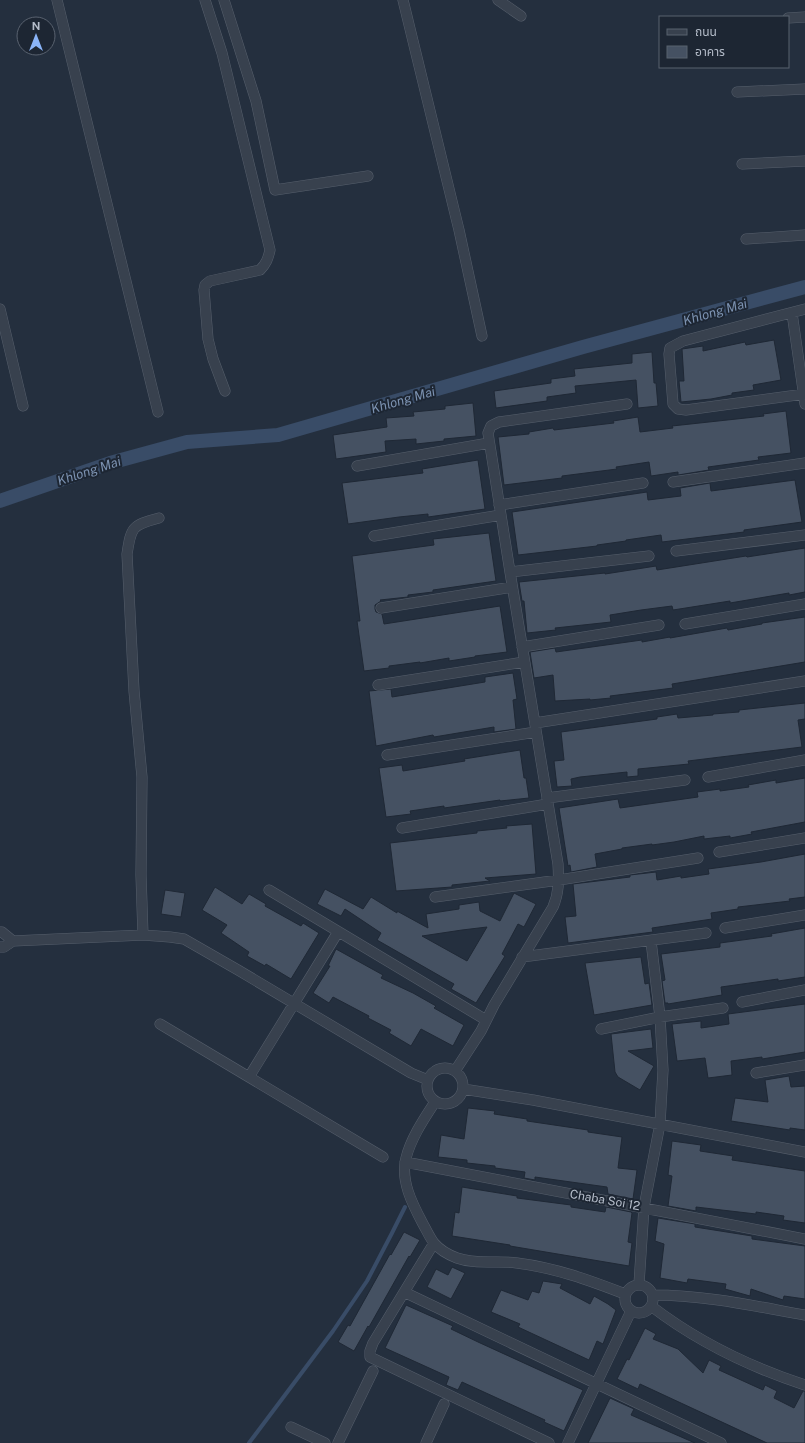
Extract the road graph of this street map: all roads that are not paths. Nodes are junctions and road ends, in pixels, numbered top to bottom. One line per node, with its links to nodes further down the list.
1 (56, 0): 24 (street)
2 (205, 0): 20 (street)
3 (224, 0): 13 (street)
4 (403, 0): 19 (street)
5 (498, 0): 6 (street)
6 (521, 16)
7 (805, 17): 8 (street)
8 (789, 18)
9 (805, 89): 10 (street)
10 (737, 92)
11 (805, 161): 12 (street)
12 (742, 164)
13 (368, 176)
14 (805, 235): 15 (street)
15 (746, 238)
16 (0, 309): 23 (street)
17 (805, 310): 18 (street)
18 (792, 313): 21 (street); 21 (street)
19 (482, 336)
20 (225, 391)
21 (805, 397)
22 (627, 404): 25 (street)
23 (22, 406)
24 (158, 412)
25 (489, 443): 27 (street); 30 (street)
26 (805, 463): 28 (street)
27 (357, 466)
28 (673, 482)
29 (643, 484): 30 (street)
30 (499, 505): 31 (street)
31 (501, 515): 34 (street); 37 (street)
32 (159, 518): 65 (street)
33 (805, 535): 35 (street)
34 (374, 536)
35 (676, 551)
36 (649, 556): 37 (street)
37 (510, 572): 38 (street)
38 (512, 587): 40 (street); 43 (street)
39 (805, 604): 41 (street)
40 (380, 608)
41 (685, 624)
42 (659, 625): 43 (street)
43 (522, 647): 44 (street)
44 (524, 662): 46 (street); 47 (street)
45 (805, 682): 47 (street)
46 (378, 685)
47 (536, 728): 48 (street); 52 (street)
48 (387, 755)
49 (805, 760): 50 (street)
50 (708, 777)
51 (685, 780): 52 (street)
52 (548, 801): 53 (street); 57 (street)
53 (402, 828)
54 (805, 838): 55 (street)
55 (720, 852)
56 (698, 858): 57 (street)
57 (559, 880): 59 (street); 69 (street)
58 (269, 890): 63 (street)
59 (435, 897)
60 (805, 915): 61 (street)
61 (726, 928)
62 (0, 932): 67 (street)
63 (338, 932): 72 (street); 75 (street)
64 (706, 933): 66 (street)
65 (144, 935): 67 (street); 72 (street)
66 (651, 940): 69 (street); 74 (street)
67 (14, 941): 68 (street)
68 (0, 947)
69 (522, 957): 75 (street)
70 (805, 990): 71 (street)
71 (742, 1002)
72 (294, 1004): 81 (street); 82 (street)
73 (723, 1008): 74 (street)
74 (660, 1018): 77 (street); 85 (street)
75 (486, 1020): 79 (street)
76 (160, 1024): 81 (street)
77 (601, 1029)
78 (805, 1065): 80 (street)
79 (455, 1071): 82 (street); 83 (street)
80 (756, 1072)
81 (249, 1077): 87 (street)
82 (428, 1080): 84 (street)
83 (463, 1089): 84 (street); 85 (street)
84 (435, 1102): 88 (street)
85 (660, 1124): 86 (street); 89 (street)
86 (805, 1152)
87 (383, 1157)
88 (405, 1162): 89 (street, Chaba Soi 12); 91 (street)
89 (644, 1207): 90 (street, Chaba Soi 12); 92 (street)
90 (805, 1239)
91 (434, 1243): 93 (street); 94 (street)
92 (639, 1284): 94 (street); 95 (street)
93 (404, 1292): 100 (street); 107 (street)
94 (625, 1294): 97 (street)
95 (653, 1295): 96 (street); 98 (street)
96 (651, 1306): 97 (street); 101 (street)
97 (631, 1311): 100 (street)
98 (805, 1315)
99 (373, 1371): 105 (street)
100 (597, 1384): 108 (street); 109 (street)
101 (805, 1385)
102 (444, 1404): 106 (street)
103 (291, 1427): 104 (street)
104 (325, 1443)
105 (338, 1443)
106 (426, 1443)
107 (549, 1443)
108 (568, 1443)
109 (722, 1443)

